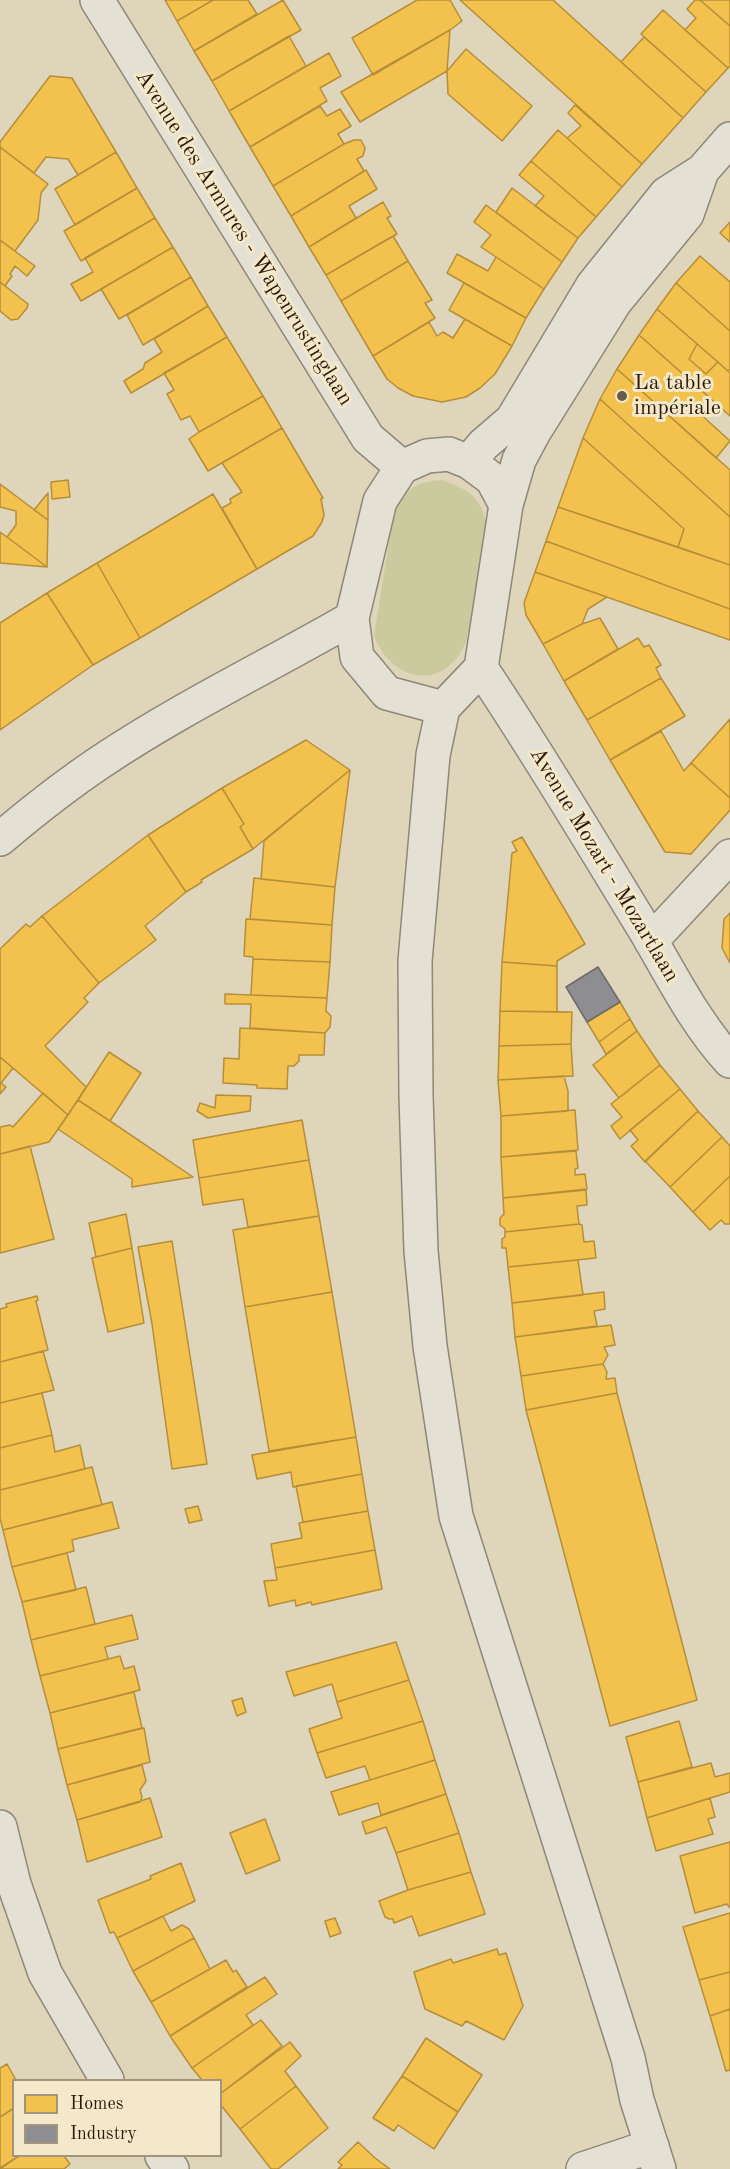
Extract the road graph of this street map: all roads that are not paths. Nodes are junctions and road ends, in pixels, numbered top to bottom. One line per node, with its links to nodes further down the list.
1 (97, 0): 5 (street, Avenue des Armures - Wapenrustinglaan)
2 (730, 139): 3 (street)
3 (702, 171): 4 (street); 6 (street)
4 (469, 462): 5 (street); 6 (street)
5 (402, 467): 7 (street)
6 (506, 505): 8 (street)
7 (352, 618): 9 (street); 10 (street)
8 (481, 668): 9 (street); 12 (street, Avenue Mozart - Mozartlaan)
9 (443, 708): 17 (street)
10 (0, 839)
11 (730, 856): 12 (street)
12 (651, 941): 13 (street, Avenue Mozart - Mozartlaan)
13 (730, 1061)
14 (0, 1827): 15 (street)
15 (105, 2079)
16 (163, 2157): 18 (street)
17 (656, 2157): 19 (street)
18 (172, 2169)
19 (583, 2169)

